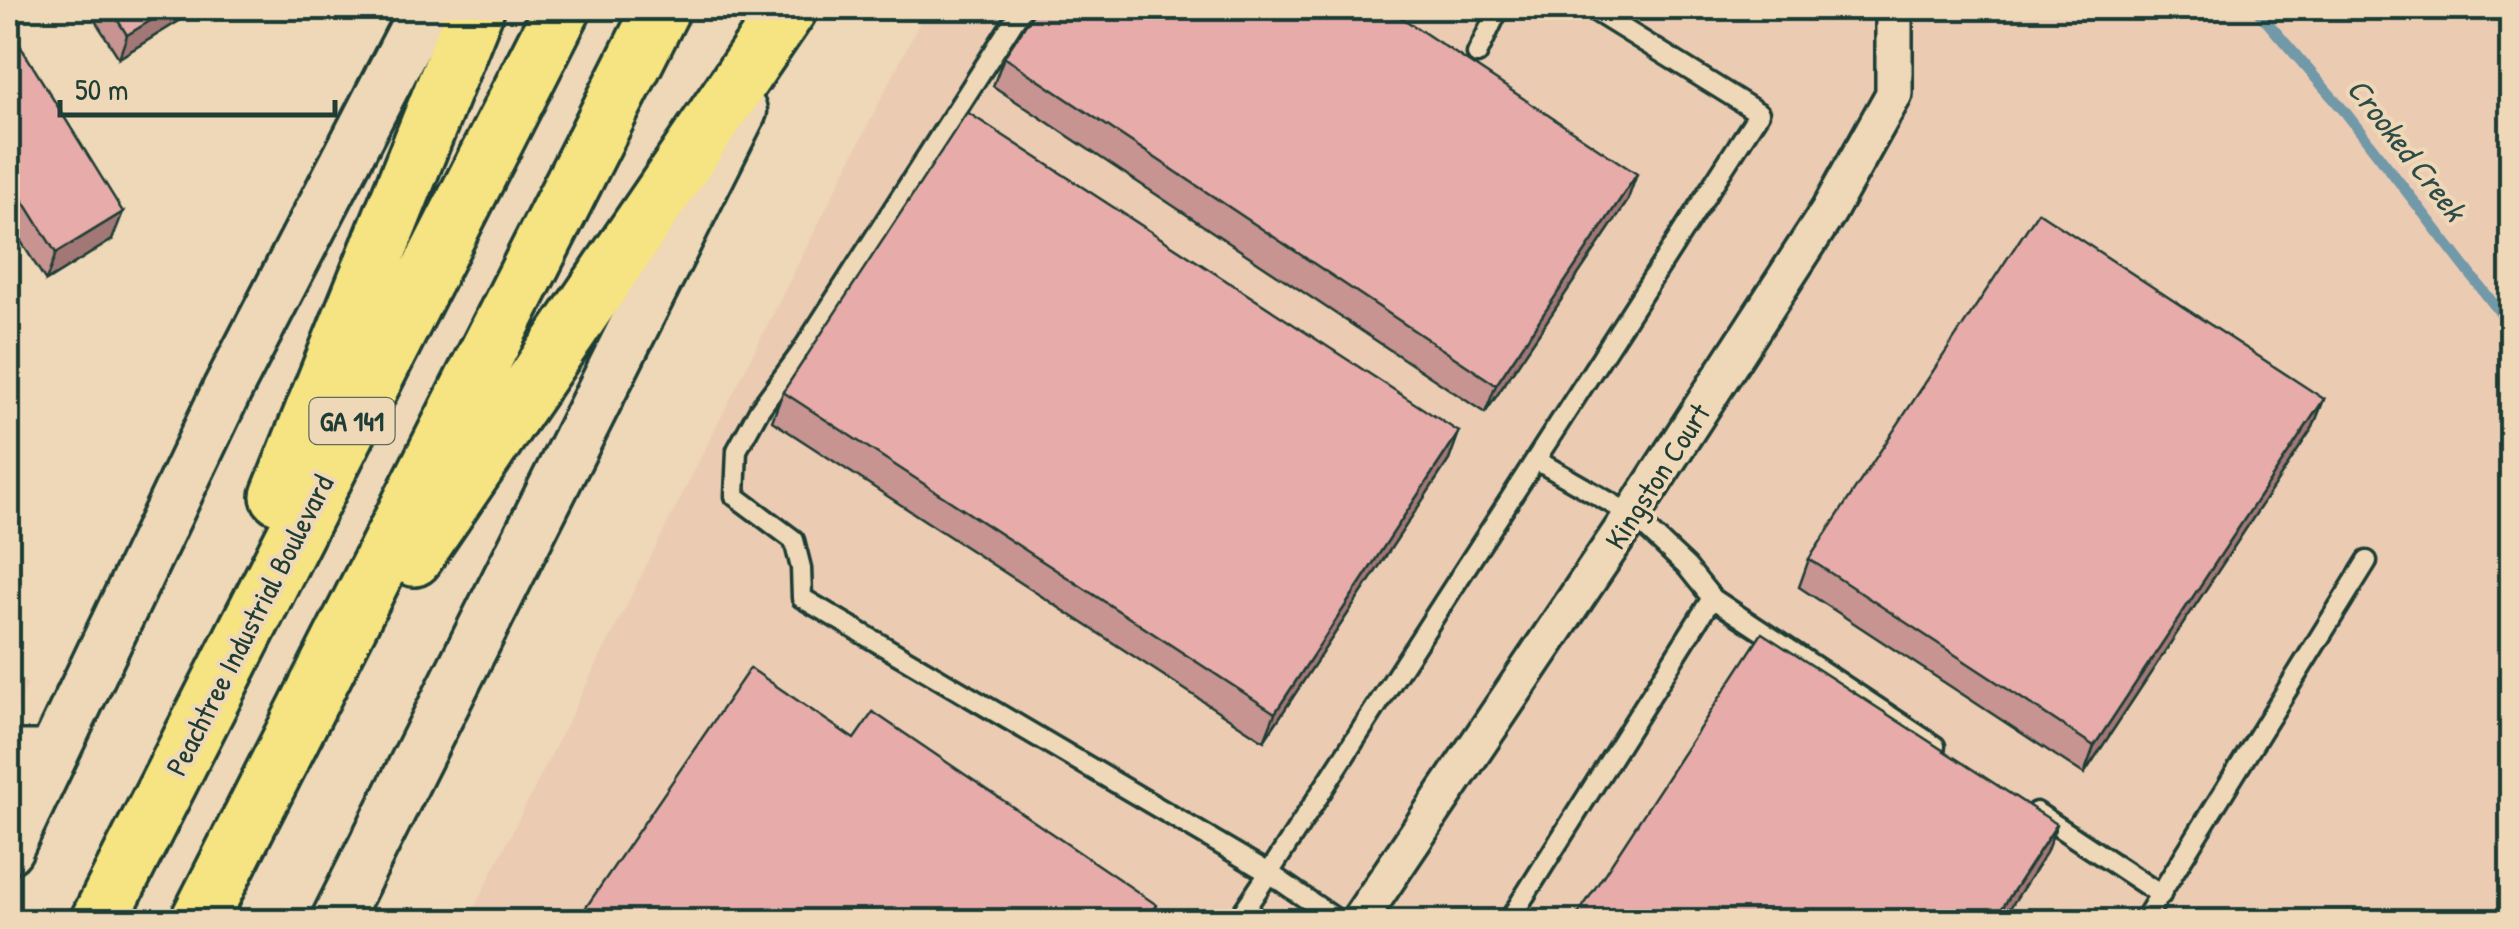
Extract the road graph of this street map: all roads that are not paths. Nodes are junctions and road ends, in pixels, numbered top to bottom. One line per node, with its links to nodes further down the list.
1 (425, 8): 17 (main road)
2 (476, 8): 20 (highway)
3 (564, 8): 20 (highway, Peachtree Industrial Boulevard / GA 141)
4 (662, 8): 15 (highway, GA 141)
5 (791, 8): 15 (highway); 26 (main road)
6 (1022, 8): 22 (lane)
7 (1499, 8): 10 (lane)
8 (1590, 8): 11 (lane)
9 (1894, 8): 12 (street, Kingston Court)
10 (1477, 54)
11 (1536, 460): 12 (lane); 22 (lane)
12 (1632, 515): 14 (lane); 29 (street, Kingston Court)
13 (2367, 561): 23 (lane)
14 (1712, 598): 18 (lane); 30 (lane)
15 (294, 734): 25 (highway, GA 141)
16 (8, 749): 17 (street)
17 (56, 749): 21 (main road)
18 (1944, 752)
19 (2028, 807): 23 (lane)
20 (141, 835): 24 (highway, Peachtree Industrial Boulevard / GA 141)
21 (8, 849)
22 (1269, 873): 27 (lane); 28 (lane)
23 (2161, 894): 31 (lane)
24 (98, 922)
25 (198, 922)
26 (335, 922)
27 (1236, 922)
28 (1340, 922)
29 (1358, 922)
30 (1508, 922)
31 (2143, 922)

